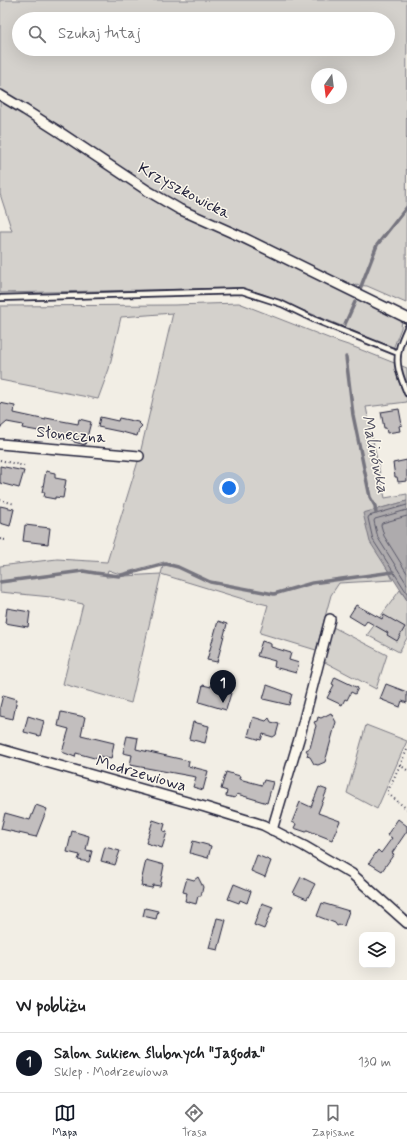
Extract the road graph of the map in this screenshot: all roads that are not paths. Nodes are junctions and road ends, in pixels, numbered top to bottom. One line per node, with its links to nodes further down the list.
1 (0, 95): 3 (street, Krzyszkowicka)
2 (0, 298): 5 (lane)
3 (407, 318)
4 (407, 328): 5 (lane)
5 (398, 356): 6 (lane)
6 (407, 393)
7 (0, 444): 8 (street, Słoneczna)
8 (139, 456)
9 (330, 619): 11 (street)
10 (0, 749): 11 (street, Modrzewiowa)
11 (272, 830): 12 (street, Modrzewiowa)
12 (407, 924)

